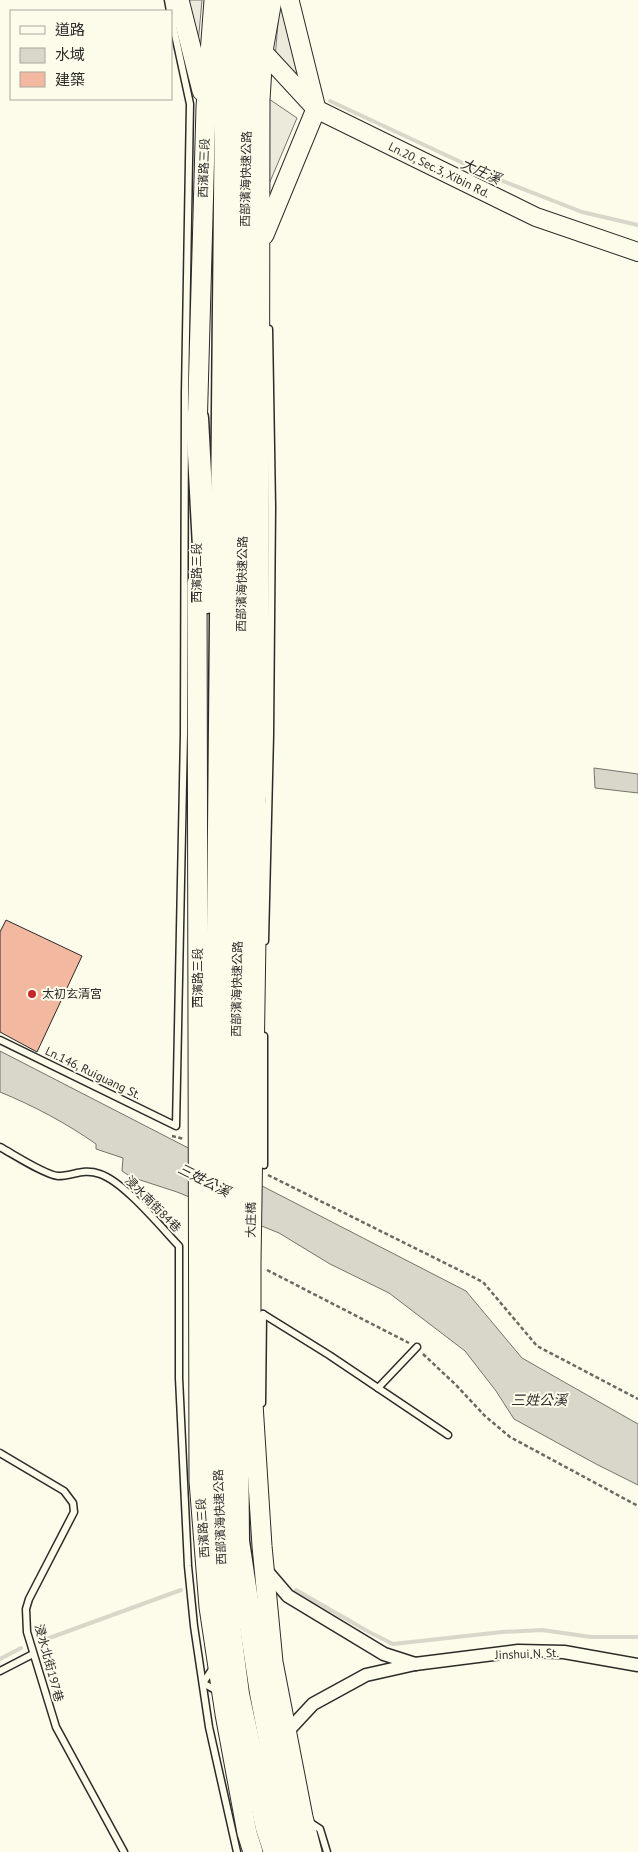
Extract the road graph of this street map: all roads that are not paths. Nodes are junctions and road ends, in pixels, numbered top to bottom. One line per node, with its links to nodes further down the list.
1 (179, 0): 12 (main road)
2 (255, 0): 8 (highway, 西部濱海快速公路)
3 (272, 0): 9 (main road)
4 (289, 0): 11 (main road)
5 (296, 0): 10 (lane)
6 (224, 4): 8 (street, Ln.20, Sec.3, Xibin Rd.); 12 (main road, 西濱路三段); 18 (highway, 西部濱海快速公路)
7 (172, 19): 12 (lane)
8 (247, 34): 9 (street, Ln.20, Sec.3, Xibin Rd.); 21 (highway, 西部濱海快速公路)
9 (263, 51): 11 (street, Ln.20, Sec.3, Xibin Rd.); 13 (main road)
10 (311, 56)
11 (318, 101): 13 (main road); 14 (street, Ln.20, Sec.3, Xibin Rd.)
12 (198, 105): 16 (main road, 西濱路三段); 23 (lane, 西濱路三段)
13 (264, 241): 17 (main road)
14 (638, 252)
15 (269, 319): 19 (lane)
16 (197, 418): 18 (highway); 26 (main road, 西濱路三段)
17 (259, 738): 21 (highway); 25 (main road)
18 (219, 813): 25 (highway, 西部濱海快速公路)
19 (265, 951)
20 (264, 1028): 25 (lane)
21 (237, 1036): 25 (highway, 西部濱海快速公路)
22 (0, 1040): 23 (lane, Ln.146, Ruiguang St.)
23 (176, 1126)
24 (0, 1147): 27 (lane, 浸水南街84巷)
25 (242, 1168): 26 (highway, 大庄橋); 34 (main road, 大庄橋)
26 (216, 1231): 37 (main road, 西濱路三段); 44 (highway, 西部濱海快速公路)
27 (179, 1246): 41 (lane, 西濱路三段)
28 (417, 1347): 29 (lane)
29 (378, 1388): 30 (lane); 32 (lane)
30 (262, 1413)
31 (262, 1433): 34 (lane)
32 (448, 1435)
33 (0, 1454): 36 (lane, 浸水北街197巷)
34 (262, 1546): 35 (main road)
35 (264, 1568): 38 (street, Jinshui N. St.); 43 (main road)
36 (33, 1654): 40 (lane); 45 (lane, 浸水北街197巷)
37 (217, 1662): 41 (lane); 42 (main road, 西濱路三段)
38 (415, 1664): 39 (street, Jinshui N. St.); 43 (street, Jinshui N. St.)
39 (638, 1665)
40 (0, 1671)
41 (203, 1683): 42 (lane); 46 (lane, 西濱路三段)
42 (222, 1693): 44 (main road, 西濱路三段)
43 (286, 1733): 44 (main road)
44 (275, 1825): 47 (main road); 48 (highway); 49 (highway); 50 (main road); 51 (lane)
45 (124, 1852)
46 (237, 1852)
47 (253, 1852)
48 (275, 1852)
49 (295, 1852)
50 (312, 1852)
51 (328, 1852)

